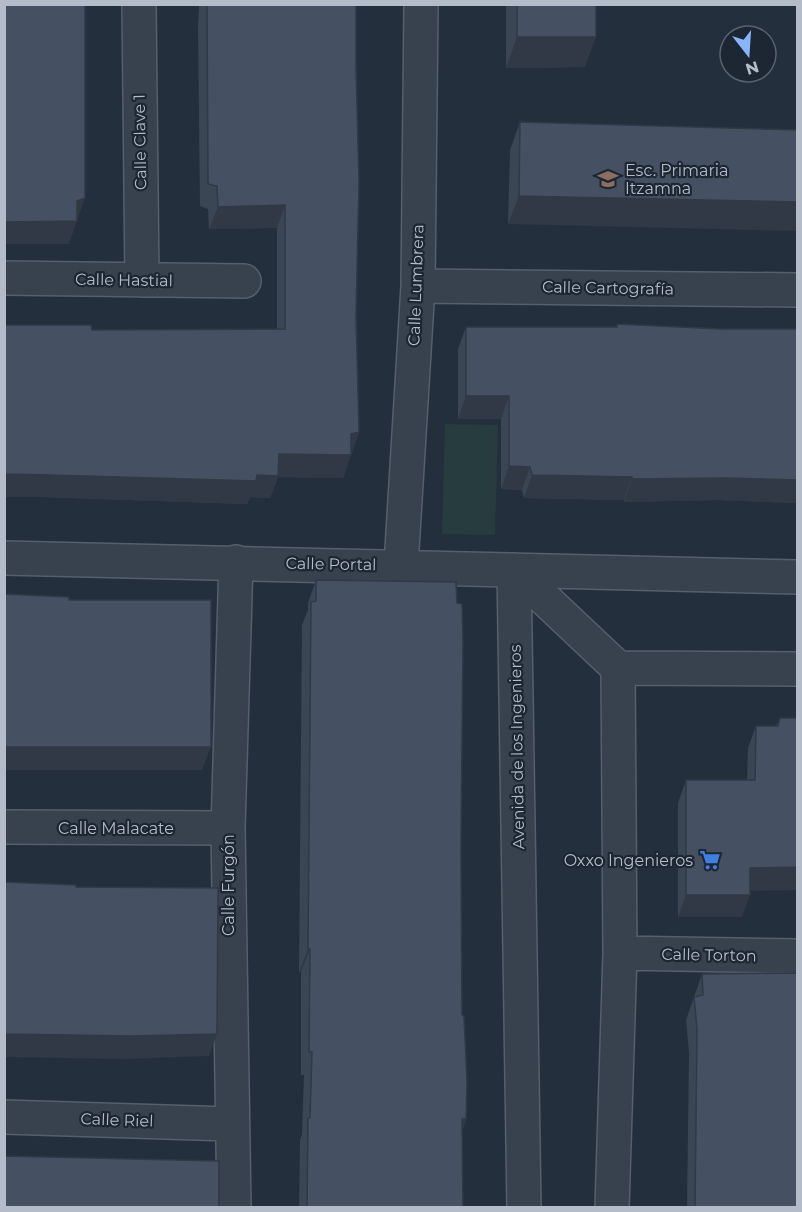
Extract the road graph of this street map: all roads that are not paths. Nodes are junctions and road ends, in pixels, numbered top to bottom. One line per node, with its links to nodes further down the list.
1 (139, 4): 4 (street, Calle Clave 1)
2 (421, 4): 6 (street, Calle Lumbrera)
3 (4, 279): 4 (street, Calle Hastial)
4 (142, 280): 5 (street, Calle Hastial)
5 (244, 281)
6 (418, 286): 7 (street, Calle Cartografía); 10 (street, Calle Lumbrera)
7 (798, 290)
8 (4, 558): 9 (street, Calle Portal)
9 (236, 562): 10 (street, Calle Portal); 16 (street, Calle Furgón)
10 (401, 566): 11 (street, Calle Portal)
11 (514, 570): 12 (street); 13 (street); 22 (street, Avenida de los Ingenieros)
12 (798, 576)
13 (618, 668): 14 (street); 17 (street)
14 (798, 669)
15 (4, 827): 16 (street, Calle Malacate)
16 (228, 828): 20 (street, Calle Furgón)
17 (620, 953): 18 (street, Calle Torton); 23 (street)
18 (798, 956)
19 (4, 1117): 20 (street, Calle Riel)
20 (230, 1124): 21 (street, Calle Furgón)
21 (234, 1208)
22 (524, 1208)
23 (612, 1208)

